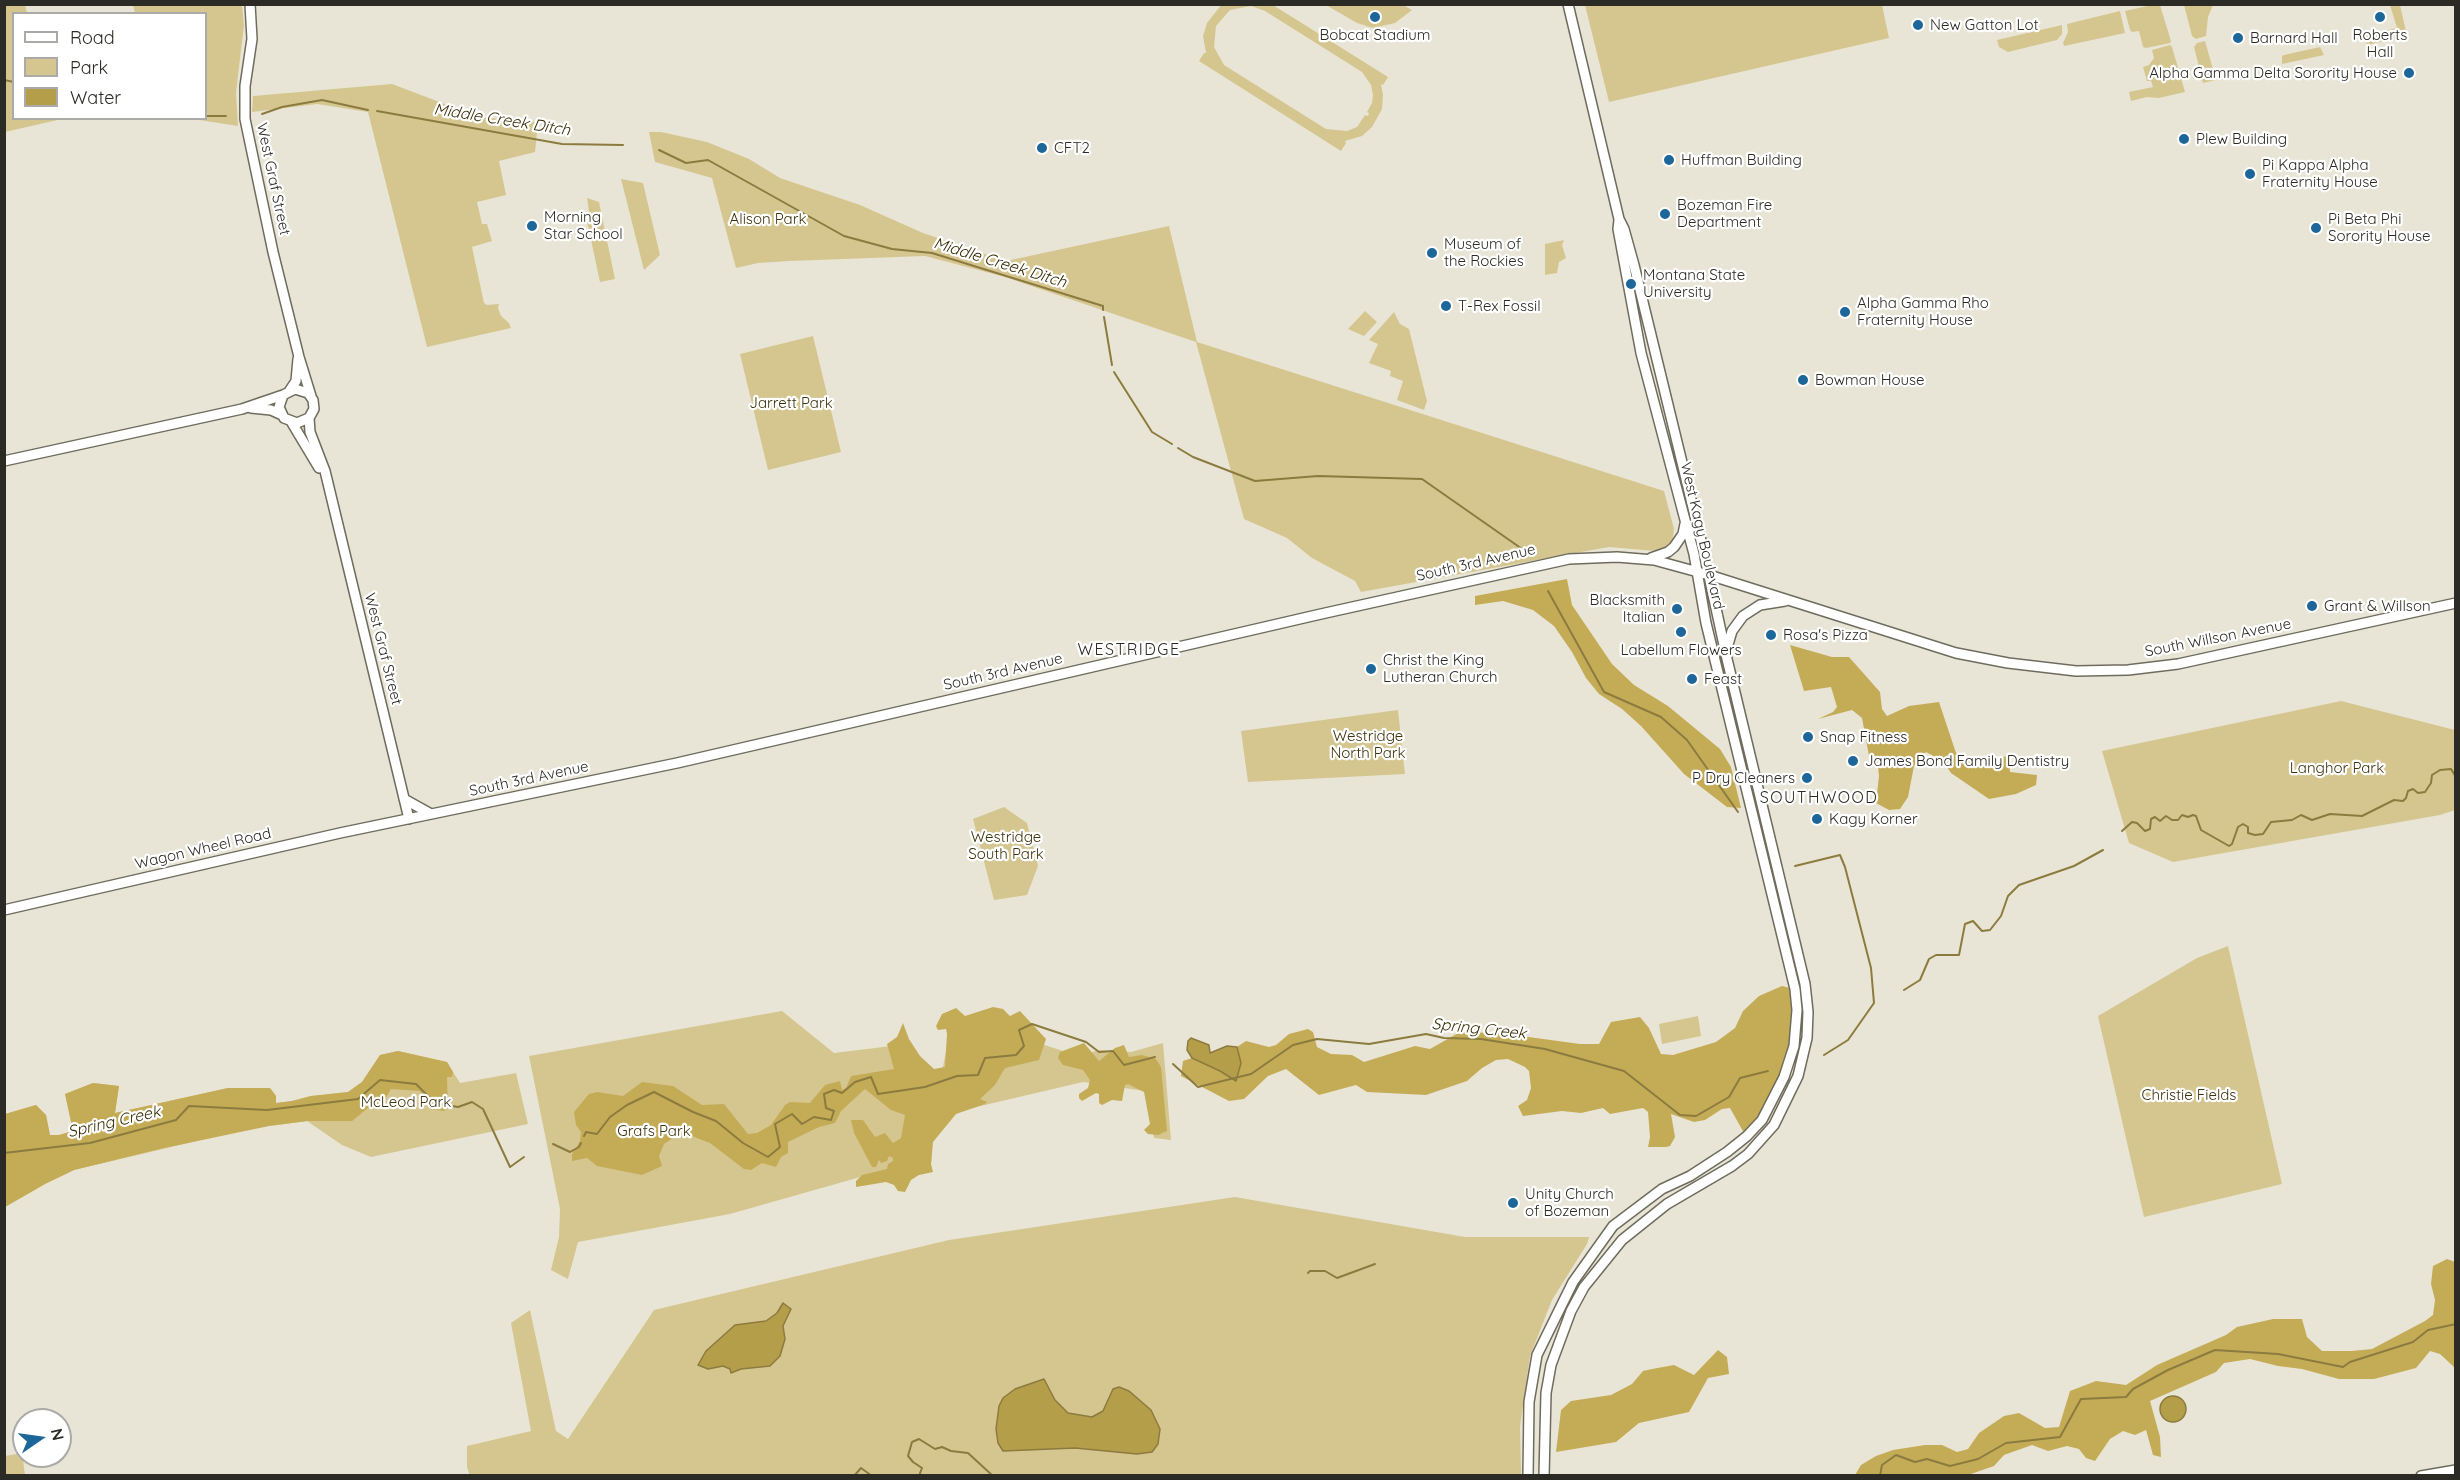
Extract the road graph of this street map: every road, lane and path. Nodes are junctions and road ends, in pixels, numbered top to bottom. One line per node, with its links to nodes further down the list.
1 (250, 4): 4 (main road, West Graf Street)
2 (1568, 4): 3 (main road, West Kagy Boulevard)
3 (1619, 219): 13 (main road, West Kagy Boulevard); 16 (main road, West Kagy Boulevard)
4 (298, 357): 5 (main road, West Graf Street); 6 (main road, West Graf Street)
5 (287, 392): 6 (main road); 7 (main road); 8 (main road)
6 (311, 396): 9 (main road)
7 (242, 409): 8 (main road); 11 (main road)
8 (282, 415): 10 (main road)
9 (309, 418): 10 (main road); 12 (main road, West Graf Street)
10 (292, 423): 12 (main road, West Graf Street)
11 (4, 461)
12 (328, 486): 20 (main road, West Graf Street)
13 (1686, 522): 14 (main road); 15 (main road, West Kagy Boulevard)
14 (1648, 559): 15 (main road, South 3rd Avenue); 21 (main road, South 3rd Avenue)
15 (1696, 571): 16 (main road, South 3rd Avenue); 25 (main road, West Kagy Boulevard)
16 (1709, 575): 17 (main road, South Willson Avenue); 19 (main road, West Kagy Boulevard)
17 (1790, 601): 18 (main road, South Willson Avenue); 19 (main road)
18 (2456, 603)
19 (1725, 653): 26 (main road, West Kagy Boulevard)
20 (404, 799): 21 (main road); 22 (main road, West Graf Street)
21 (431, 814): 22 (main road, South 3rd Avenue)
22 (409, 819): 23 (main road, Wagon Wheel Road)
23 (4, 910)
24 (2456, 1470): 27 (main road)
25 (1528, 1476)
26 (1544, 1476)
27 (2421, 1476)

